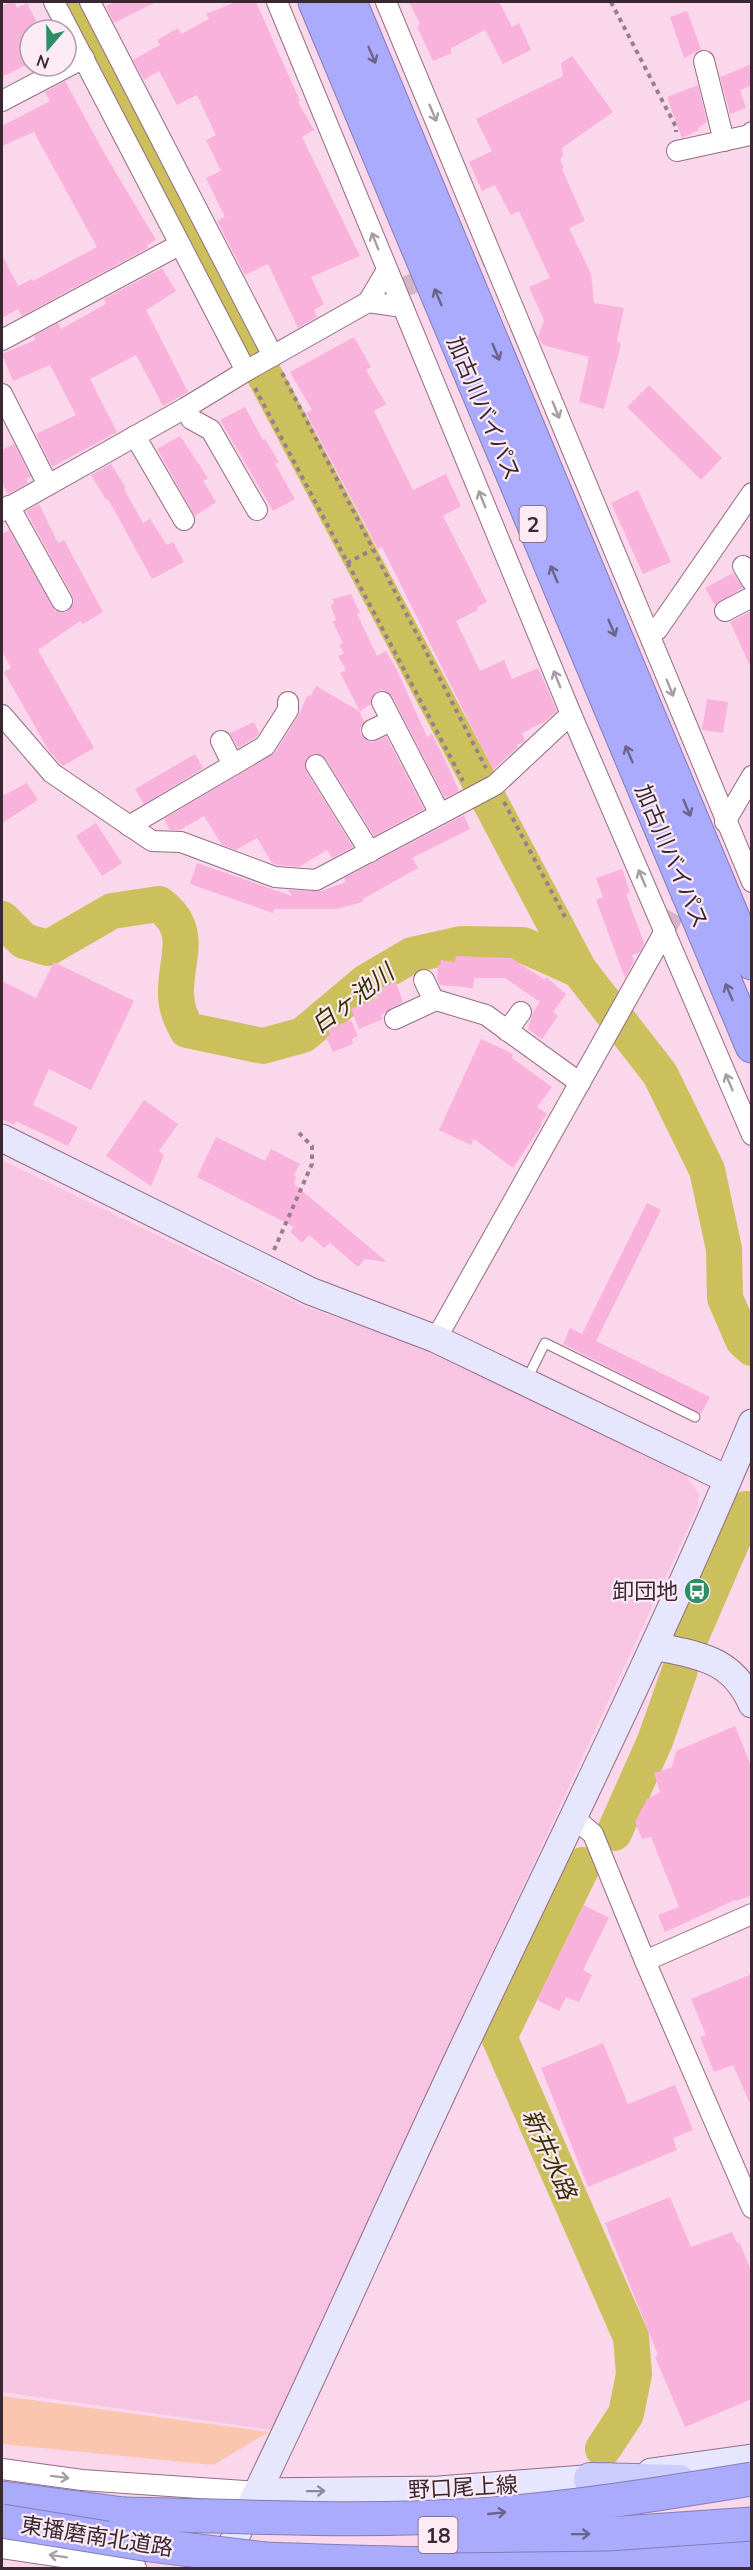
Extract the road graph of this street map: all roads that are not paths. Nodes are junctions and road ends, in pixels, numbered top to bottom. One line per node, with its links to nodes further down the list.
1 (54, 2): 7 (street)
2 (90, 2): 9 (street)
3 (277, 2): 16 (street, one-way to 3)
4 (315, 2): 57 (highway, 加古川バイパス / 2, one-way to 4)
5 (350, 2): 51 (highway, 加古川バイパス / 2, one-way to 51)
6 (386, 2): 45 (street, one-way to 45)
7 (84, 58): 10 (street); 11 (street)
8 (704, 61): 13 (street)
9 (137, 93): 11 (street); 20 (street)
10 (2, 101)
11 (109, 108): 15 (street)
12 (751, 134): 13 (street)
13 (724, 141): 14 (street)
14 (677, 151)
15 (179, 245): 19 (street); 21 (street)
16 (387, 270): 17 (street); 18 (street)
17 (368, 302): 18 (street); 20 (street)
18 (403, 307): 36 (street, one-way to 18)
19 (2, 340)
20 (273, 356): 21 (street)
21 (246, 371): 23 (street)
22 (2, 394): 25 (street)
23 (188, 407): 24 (street); 28 (street)
24 (135, 436): 25 (street); 29 (street)
25 (48, 484): 27 (street)
26 (752, 493): 33 (street)
27 (5, 508): 31 (street)
28 (257, 510)
29 (184, 520)
30 (752, 597): 32 (street)
31 (62, 601)
32 (725, 611)
33 (657, 630)
34 (288, 702): 41 (street)
35 (382, 702): 38 (street)
36 (571, 714): 44 (street); 50 (street, one-way to 36)
37 (2, 715): 46 (street)
38 (391, 721): 39 (street); 44 (street)
39 (372, 730)
40 (221, 741): 41 (street)
41 (233, 765): 46 (street)
42 (316, 765): 48 (street)
43 (752, 776): 45 (street)
44 (440, 814): 48 (street)
45 (725, 822): 47 (street)
46 (129, 826): 48 (street)
47 (744, 844): 49 (street)
48 (370, 852)
49 (752, 882)
50 (665, 931): 58 (street); 59 (street, one-way to 50)
51 (752, 963)
52 (424, 980): 53 (street)
53 (434, 1001): 55 (street); 56 (street)
54 (521, 1012): 56 (street)
55 (395, 1020)
56 (507, 1031): 58 (street)
57 (752, 1046)
58 (580, 1083): 61 (street)
59 (752, 1136)
60 (2, 1138): 61 (street)
61 (436, 1339): 62 (street)
62 (526, 1382): 63 (lane); 65 (street)
63 (695, 1417)
64 (752, 1422): 65 (street)
65 (727, 1479): 66 (street)
66 (655, 1646): 67 (street); 68 (street)
67 (752, 1704)
68 (574, 1818): 70 (street); 76 (street)
69 (752, 1914): 70 (street)
70 (645, 1961): 71 (street)
71 (752, 2208)
72 (752, 2458): 74 (street, 野口尾上線)
73 (2, 2469): 76 (street, one-way to 76)
74 (590, 2479): 75 (main road); 76 (street, 野口尾上線, one-way to 74)
75 (752, 2481): 78 (highway, one-way to 75, bridge)
76 (258, 2492): 85 (street)
77 (2, 2498): 78 (highway, 東播磨南北道路 / 18)
78 (124, 2514): 80 (highway, 18, one-way to 80, bridge)
79 (2, 2521): 83 (highway, 東播磨南北道路 / 18, bridge)
80 (752, 2524)
81 (2, 2548): 84 (street, one-way to 81)
82 (752, 2553): 83 (highway, 18)
83 (265, 2559): 86 (highway, 18)
84 (136, 2568)
85 (220, 2568)
86 (352, 2568)

